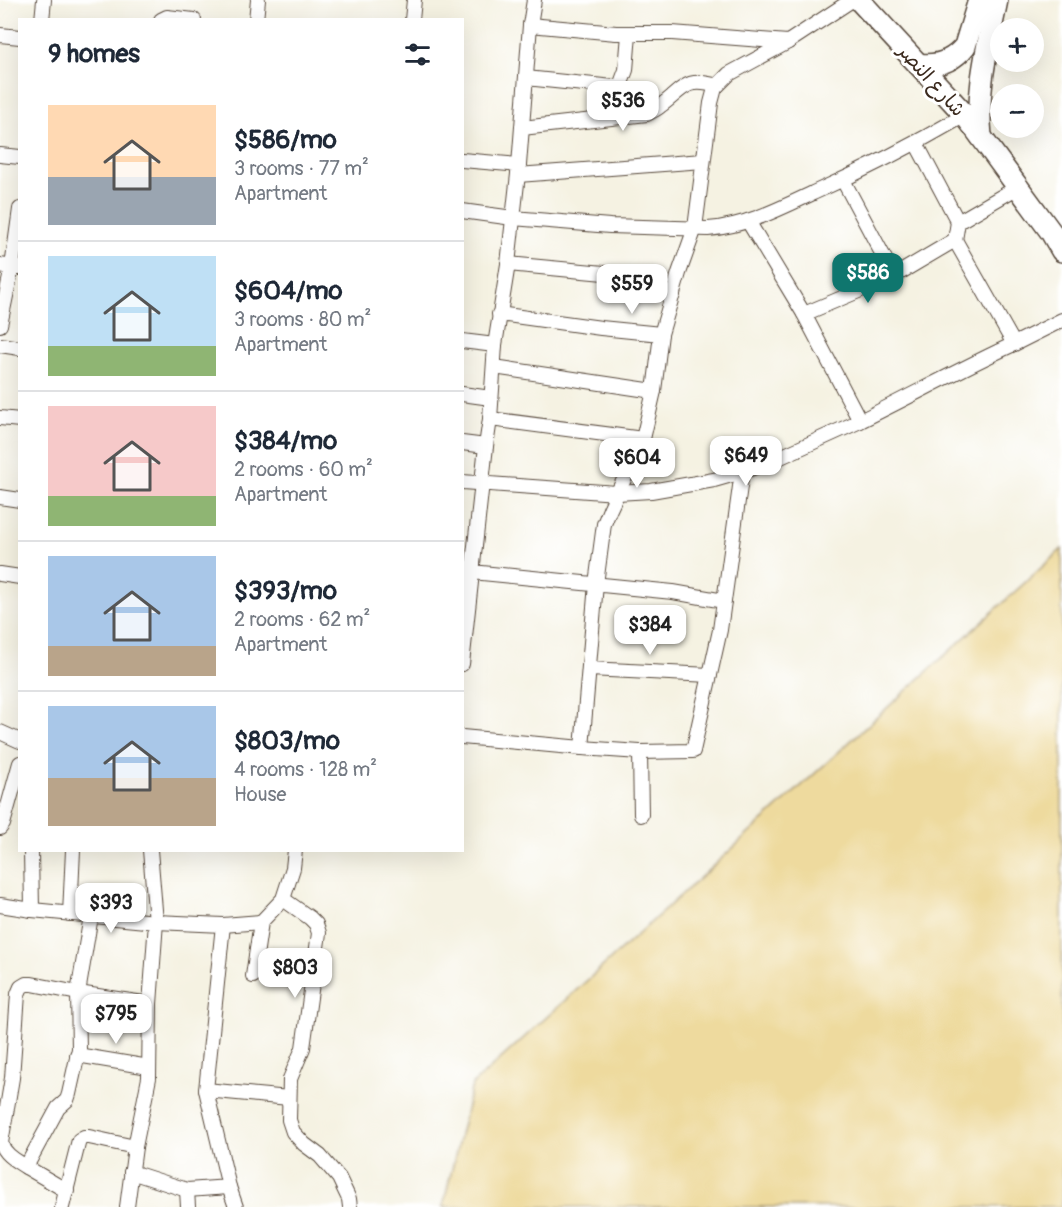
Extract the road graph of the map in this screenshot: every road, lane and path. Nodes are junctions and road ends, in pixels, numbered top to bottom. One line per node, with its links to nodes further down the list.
1 (44, 0): 9 (street)
2 (258, 0): 12 (street)
3 (414, 0): 13 (street)
4 (534, 0): 14 (street)
5 (852, 0): 18 (street)
6 (859, 0): 19 (main road, شارع النصر)
7 (979, 0): 19 (main road)
8 (997, 0): 24 (main road)
9 (45, 18)
10 (164, 18): 11 (street)
11 (180, 18)
12 (256, 18)
13 (412, 18)
14 (530, 25): 15 (street); 20 (street)
15 (629, 34): 18 (street); 20 (street)
16 (0, 35): 17 (street)
17 (18, 37)
18 (789, 42): 21 (street)
19 (918, 64): 22 (main road, شارع النصر)
20 (526, 78): 23 (street)
21 (717, 86): 23 (street); 29 (street)
22 (965, 115): 24 (main road, شارع النصر); 25 (street)
23 (522, 128): 30 (street)
24 (981, 136): 32 (main road, شارع النصر)
25 (916, 143): 31 (street); 37 (street)
26 (0, 155): 27 (street)
27 (18, 158)
28 (464, 160): 30 (street)
29 (703, 161): 30 (street); 38 (street)
30 (518, 170): 35 (street)
31 (843, 180): 36 (street); 43 (street)
32 (1018, 187): 37 (street); 40 (main road, شارع النصر)
33 (464, 211): 35 (street)
34 (18, 217): 42 (street)
35 (513, 218): 38 (street); 41 (street)
36 (748, 221): 38 (street); 46 (street)
37 (958, 222): 39 (street)
38 (694, 228): 44 (street)
39 (955, 240): 43 (street); 51 (street)
40 (1062, 251)
41 (508, 264): 44 (street); 45 (street)
42 (10, 267): 48 (street)
43 (894, 276): 46 (street)
44 (673, 295): 49 (street)
45 (499, 314): 49 (street); 53 (street)
46 (804, 314): 62 (street)
47 (1062, 320): 51 (street)
48 (0, 325)
49 (661, 334): 56 (street)
50 (464, 341): 53 (street)
51 (1014, 344): 62 (street)
52 (0, 345): 54 (street)
53 (495, 345): 55 (street)
54 (18, 348)
55 (494, 367): 56 (street); 58 (street)
56 (654, 391): 63 (street)
57 (464, 394): 58 (street)
58 (491, 398): 60 (street)
59 (0, 418): 61 (street)
60 (490, 419): 63 (street); 65 (street)
61 (18, 420)
62 (860, 421): 66 (street)
63 (643, 439): 69 (street)
64 (464, 443): 65 (street)
65 (486, 446): 68 (street)
66 (742, 472): 69 (street); 76 (street)
67 (464, 482): 68 (street)
68 (482, 485): 69 (street); 72 (street)
69 (617, 493): 75 (street)
70 (0, 497): 71 (street)
71 (18, 501)
72 (467, 572): 75 (street); 77 (street)
73 (0, 574): 74 (street)
74 (18, 577)
75 (596, 584): 76 (street); 78 (street)
76 (724, 601): 79 (street)
77 (464, 625)
78 (589, 669): 79 (street); 83 (street)
79 (710, 675): 84 (street)
80 (0, 732): 82 (street)
81 (464, 737): 83 (street)
82 (18, 740)
83 (582, 748): 84 (street)
84 (640, 752): 86 (street)
85 (18, 770): 87 (street)
86 (640, 815)
87 (0, 828)
88 (31, 852): 94 (street)
89 (73, 852): 95 (street)
90 (150, 852): 97 (street)
91 (295, 852): 92 (street)
92 (283, 899): 98 (street); 106 (street)
93 (0, 905): 94 (street)
94 (32, 910): 95 (street)
95 (70, 914): 96 (street)
96 (91, 916): 97 (street); 101 (street)
97 (156, 922): 99 (street); 102 (street)
98 (261, 922): 99 (street); 100 (street)
99 (223, 925): 105 (street)
100 (253, 976)
101 (78, 993): 102 (street); 103 (street); 108 (street)
102 (150, 1004): 104 (street)
103 (77, 1055): 104 (street); 108 (street)
104 (149, 1066): 107 (street)
105 (206, 1090): 106 (street); 110 (street)
106 (289, 1098): 117 (street)
107 (135, 1148): 109 (street); 112 (street)
108 (26, 1167): 112 (street)
109 (132, 1172): 111 (street); 114 (street)
110 (230, 1187): 111 (street); 116 (street)
111 (188, 1190): 115 (street)
112 (67, 1191): 113 (street)
113 (62, 1207)
114 (127, 1207)
115 (188, 1207)
116 (237, 1207)
117 (350, 1207)

